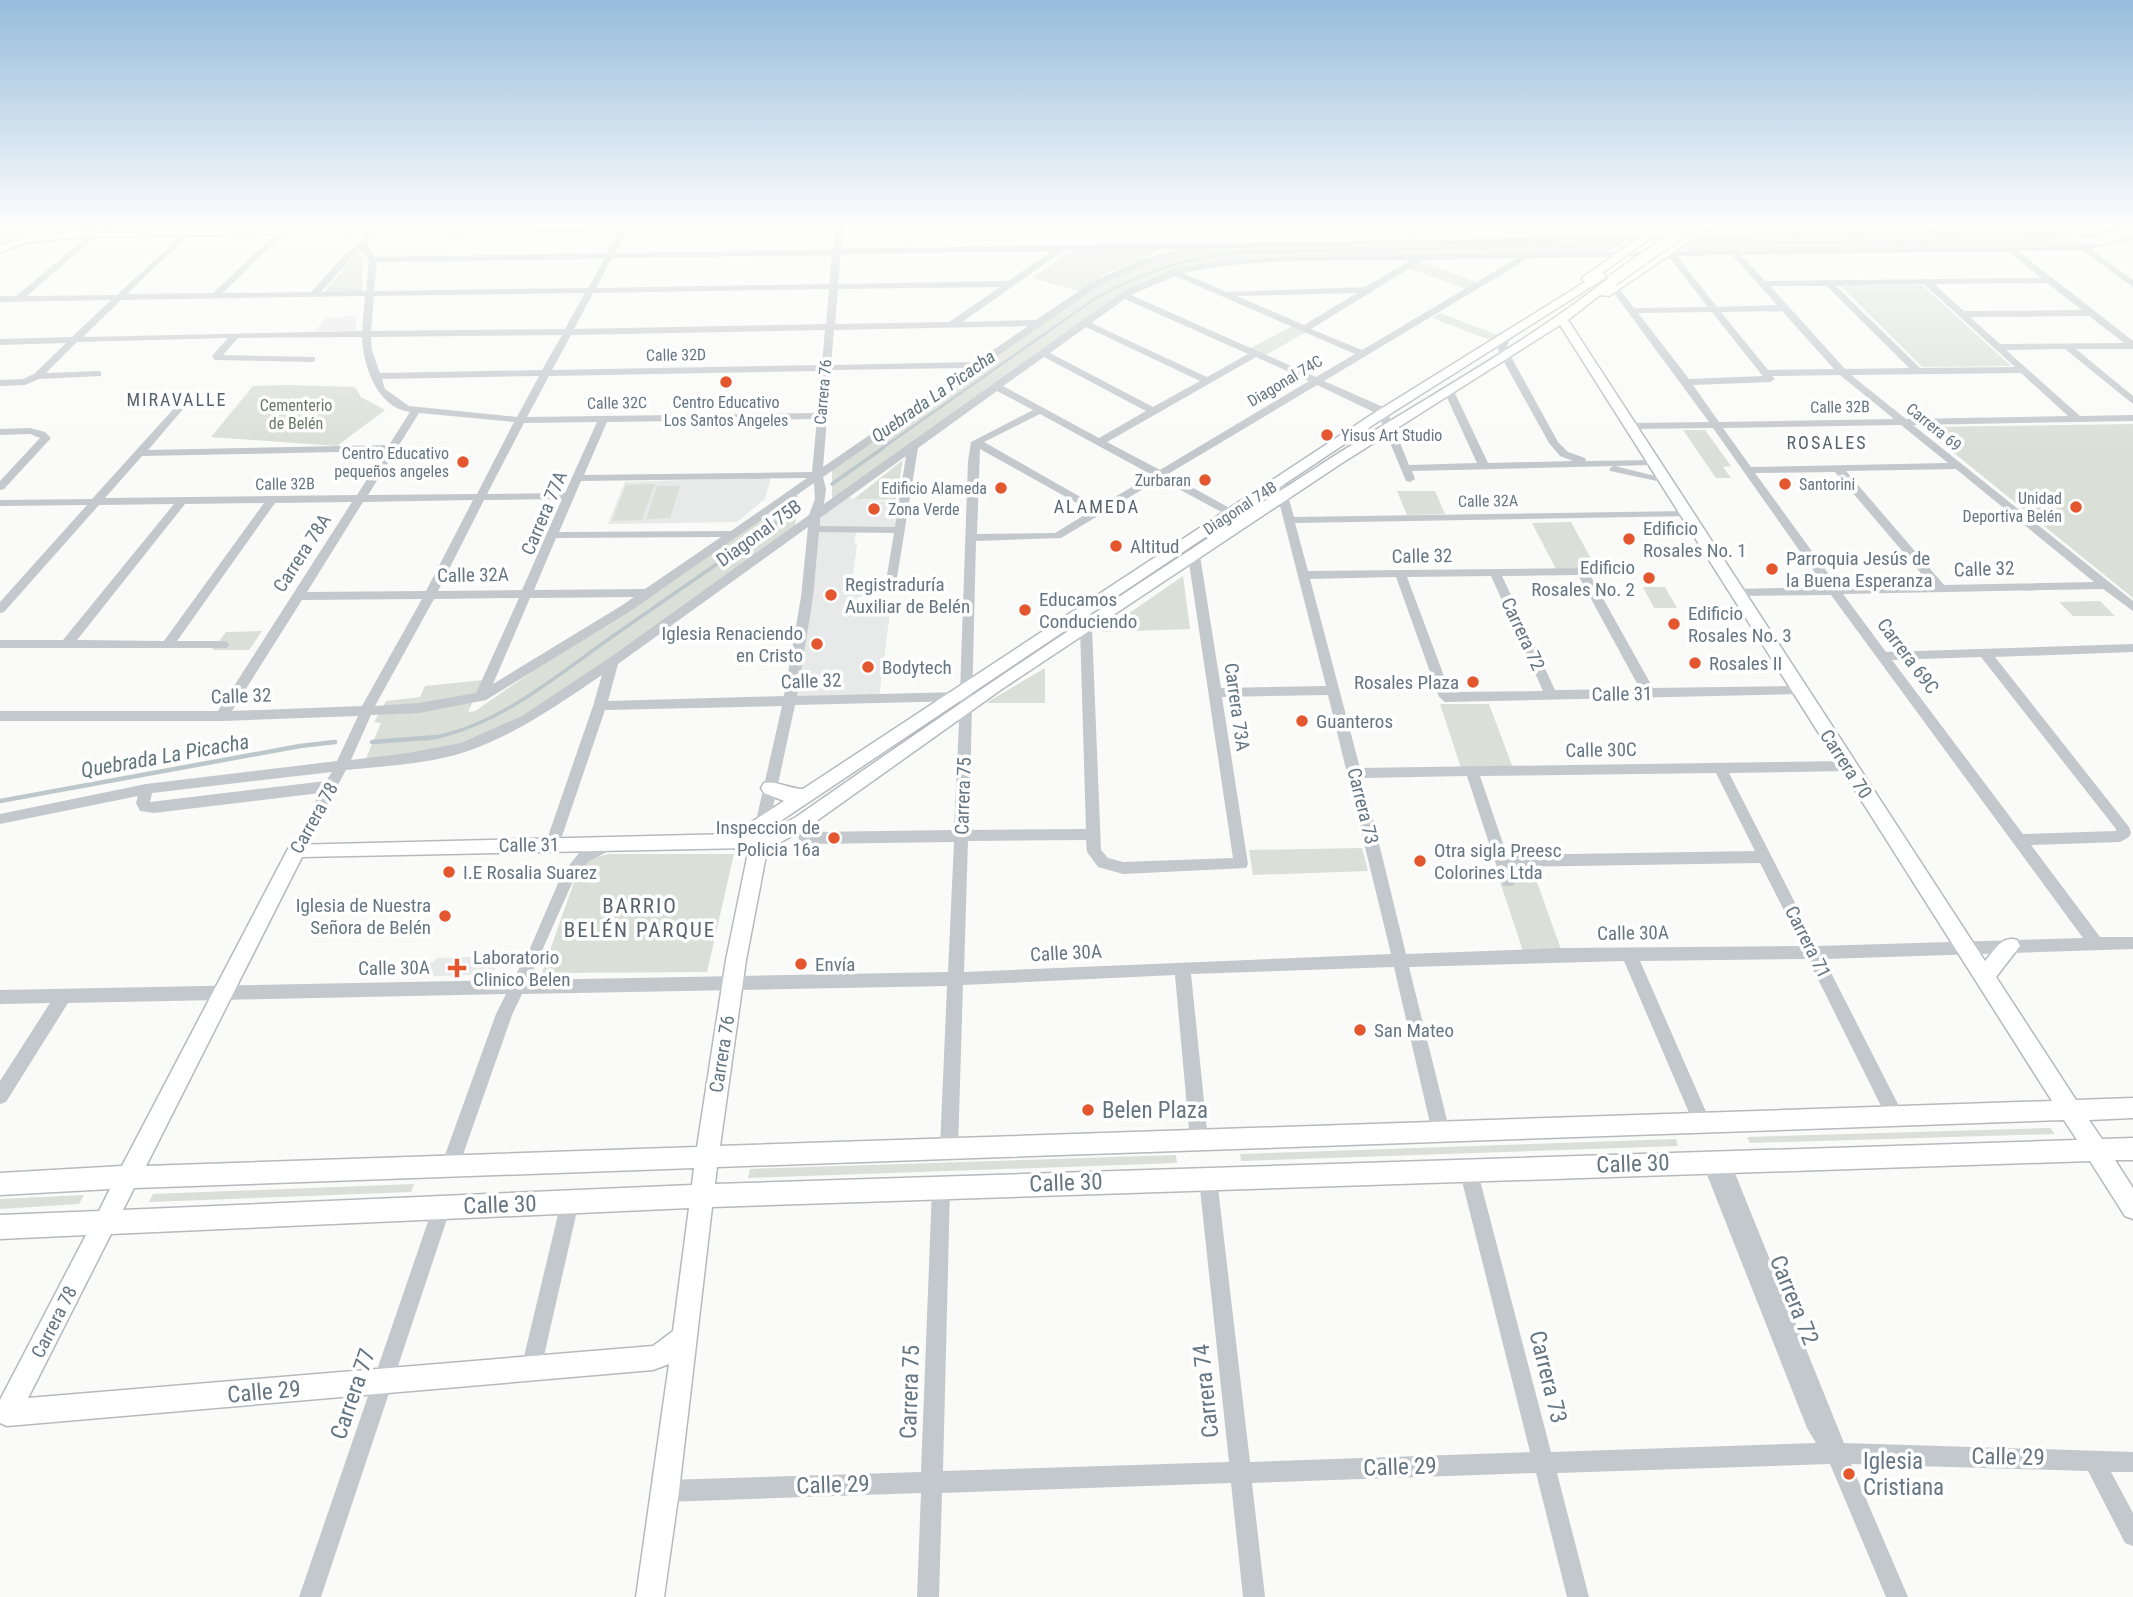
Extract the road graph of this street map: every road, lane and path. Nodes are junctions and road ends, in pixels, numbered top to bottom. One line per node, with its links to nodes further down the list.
1 (114, 300): 37 (street)
2 (369, 300): 34 (street)
3 (585, 300): 33 (street, Carrera 78)
4 (832, 300): 31 (street, Carrera 76)
5 (989, 300): 30 (street)
6 (1073, 300): 28 (street, Diagonal 75B)
7 (1118, 300): 29 (street, Diagonal 75B)
8 (1134, 300): 44 (street)
9 (1237, 300): 32 (street)
10 (1352, 300): 32 (street)
11 (1454, 300): 45 (street, Diagonal 74C)
12 (1558, 300): 27 (main road)
13 (1573, 300): 27 (main road, Diagonal 74B)
14 (1588, 300): 26 (main road, Diagonal 74B)
15 (1622, 300): 23 (street, Carrera 69C)
16 (1707, 300): 22 (street)
17 (1776, 300): 21 (street, Carrera 69)
18 (1846, 300): 50 (street)
19 (1946, 300): 25 (street)
20 (2073, 300): 24 (street)
21 (1783, 308): 22 (street); 51 (street, Carrera 69)
22 (1714, 309): 23 (street); 56 (street)
23 (1630, 311): 59 (street, Carrera 69C)
24 (2091, 313): 25 (street); 40 (street)
25 (1962, 314): 41 (street)
26 (1564, 318): 43 (main road, Diagonal 74B); 76 (main road, Carrera 70)
27 (1528, 321): 35 (main road, Diagonal 74B)
28 (1039, 323): 30 (street); 47 (street, Diagonal 75B)
29 (1085, 323): 42 (street, Diagonal 75B); 57 (street)
30 (951, 325): 31 (street)
31 (829, 327): 33 (street); 48 (street, Carrera 76)
32 (1304, 329): 45 (street)
33 (568, 332): 34 (street); 52 (street, Carrera 78)
34 (366, 333): 36 (street); 55 (street)
35 (1508, 333): 43 (street); 73 (main road, Diagonal 74B)
36 (234, 335): 37 (street); 46 (street)
37 (71, 341): 38 (street); 54 (street)
38 (0, 342)
39 (2067, 346): 40 (street); 41 (street); 63 (street)
40 (2133, 346)
41 (1998, 347): 49 (street)
42 (1043, 353): 61 (street, Diagonal 75B); 66 (street)
43 (1504, 353): 62 (main road, Diagonal 74B); 84 (street)
44 (1255, 354): 57 (street); 58 (street)
45 (1362, 354): 58 (street, Diagonal 74C)
46 (312, 359)
47 (976, 365): 48 (street, Calle 32D); 91 (street, Diagonal 75B)
48 (825, 368): 52 (street, Calle 32D); 68 (street, Carrera 76)
49 (2022, 370): 50 (street); 69 (street)
50 (1917, 371): 51 (street)
51 (1842, 372): 56 (street); 74 (street, Carrera 69)
52 (546, 373): 55 (street, Calle 32D); 72 (street, Carrera 78)
53 (98, 374): 54 (street)
54 (37, 376): 60 (street)
55 (375, 376): 67 (street)
56 (1767, 377): 59 (street)
57 (1207, 381): 66 (street)
58 (1316, 381): 73 (street); 89 (street, Diagonal 74C)
59 (1686, 382): 75 (street, Carrera 69C)
60 (0, 383)
61 (996, 386): 65 (street); 80 (street, Diagonal 75B)
62 (1448, 389): 73 (main road, Diagonal 74B); 85 (street)
63 (2133, 401)
64 (181, 406): 82 (street)
65 (1040, 410): 78 (street); 79 (street)
66 (1153, 411): 79 (street)
67 (415, 412): 72 (street, Calle 32C); 81 (street, Carrera 78A)
68 (821, 415): 71 (street, Calle 32C); 91 (street, Carrera 76)
69 (2076, 418): 70 (street, Calle 32B); 74 (street, Calle 32B)
70 (2133, 418)
71 (603, 419): 72 (street, Calle 32C); 90 (street, Carrera 77A)
72 (520, 420): 96 (street, Carrera 78)
73 (1386, 420): 85 (street); 94 (main road, Diagonal 74B)
74 (1903, 421): 75 (street, Calle 32B); 86 (street, Carrera 69)
75 (1716, 425): 76 (street, Calle 32B); 88 (street, Carrera 69C)
76 (1631, 426): 83 (main road, Carrera 70)
77 (0, 432): 93 (street)
78 (976, 442): 103 (street); 111 (street, Carrera 75)
79 (1099, 442): 89 (street)
80 (913, 446): 102 (street, Diagonal 75B); 108 (street)
81 (394, 448): 82 (street); 97 (street, Carrera 78A)
82 (139, 453): 100 (street)
83 (1654, 463): 84 (street); 92 (main road, Carrera 70)
84 (1594, 464): 85 (street); 92 (street)
85 (1485, 466)
86 (1959, 466): 87 (street); 116 (street, Carrera 69)
87 (1838, 468): 88 (street); 118 (street)
88 (1750, 470): 119 (street, Carrera 69C)
89 (1160, 474): 103 (street, Diagonal 74C); 104 (street)
90 (577, 478): 91 (street); 95 (street, Carrera 77A)
91 (815, 480): 102 (street, Carrera 76); 109 (street, Diagonal 75B)
92 (1667, 482): 105 (main road, Carrera 70)
93 (0, 487)
94 (1281, 489): 104 (main road, Diagonal 74B); 106 (street, Carrera 73); 112 (main road, Diagonal 74B)
95 (570, 496): 96 (street, Calle 32B); 110 (street, Carrera 77A)
96 (481, 498): 97 (street, Calle 32B); 123 (street, Carrera 78)
97 (361, 499): 98 (street, Calle 32B); 124 (street, Carrera 78A)
98 (272, 500): 99 (street, Calle 32B); 130 (street)
99 (182, 501): 100 (street, Calle 32B); 129 (street)
100 (96, 502): 101 (street, Calle 32B); 126 (street)
101 (0, 503)
102 (816, 508): 107 (street, Carrera 76); 135 (street, Diagonal 75B)
103 (1098, 511): 111 (street, Diagonal 74C)
104 (1231, 513): 142 (main road, Diagonal 74B)
105 (1687, 514): 106 (street, Calle 32A); 122 (main road, Carrera 70)
106 (1290, 520): 114 (street, Carrera 73)
107 (814, 529): 108 (street); 143 (street, Carrera 76)
108 (900, 530): 117 (street)
109 (732, 534): 110 (street); 121 (street, Diagonal 75B)
110 (553, 535): 120 (street, Carrera 77A)
111 (972, 538): 142 (street, Carrera 75)
112 (1194, 556): 127 (main road, Diagonal 74B); 139 (street, Carrera 73A)
113 (1495, 573): 115 (street, Calle 32); 138 (street, Calle 32); 140 (street, Carrera 72)
114 (1304, 575): 115 (street, Calle 32); 136 (street, Carrera 73)
115 (1401, 576): 140 (street, Calle 31)
116 (2107, 585): 118 (street, Calle 32); 125 (street, Carrera 69)
117 (891, 587)
118 (1942, 590): 119 (street, Calle 32)
119 (1835, 592): 122 (street, Calle 32); 134 (street, Carrera 69C)
120 (528, 593): 121 (street, Calle 32A); 123 (street, Calle 32A); 141 (street, Carrera 77A)
121 (648, 593): 141 (street, Diagonal 75B)
122 (1737, 593): 137 (main road, Carrera 70)
123 (430, 595): 124 (street, Calle 32A); 145 (street, Carrera 78)
124 (299, 596): 147 (street, Carrera 78A)
125 (2133, 607)
126 (0, 609)
127 (1086, 628): 142 (main road, Diagonal 74B); 160 (street)
128 (0, 644): 129 (street)
129 (67, 644): 130 (street)
130 (167, 645): 131 (street)
131 (223, 645)
132 (2133, 648): 133 (street)
133 (1985, 653): 134 (street); 162 (street)
134 (1883, 656): 162 (street, Carrera 69C)
135 (612, 662): 144 (street); 148 (street, Diagonal 75B)
136 (1334, 690): 139 (street); 152 (street, Carrera 73)
137 (1799, 690): 138 (street, Calle 31); 149 (main road, Carrera 70)
138 (1649, 693): 140 (street, Calle 31)
139 (1215, 694): 160 (street, Carrera 73A)
140 (1551, 695)
141 (481, 697): 145 (street, Calle 32)
142 (959, 698): 143 (street, Calle 32); 156 (main road, Diagonal 74B); 157 (main road, Diagonal 74B); 161 (street, Carrera 75)
143 (789, 701): 144 (street, Calle 32); 154 (street, Carrera 76)
144 (600, 706): 164 (street)
145 (366, 710): 147 (street, Calle 32); 148 (street, Carrera 78)
146 (0, 716): 147 (street, Calle 32)
147 (222, 716)
148 (342, 765): 153 (street, Carrera 78); 155 (street, Diagonal 75B)
149 (1847, 766): 150 (street, Calle 30C); 171 (main road, Carrera 70)
150 (1720, 768): 151 (street, Calle 30C); 166 (street, Carrera 71)
151 (1472, 772): 152 (street, Calle 30C); 167 (street)
152 (1355, 773): 175 (street, Carrera 73)
153 (331, 786): 155 (street); 165 (street, Carrera 78)
154 (770, 788): 156 (main road); 159 (street, Carrera 76)
155 (146, 789): 158 (street, Diagonal 75B)
156 (805, 795): 159 (main road, Diagonal 74B)
157 (808, 818): 159 (main road, Diagonal 74B); 161 (street)
158 (0, 819)
159 (762, 831): 163 (main road, Calle 31); 179 (main road, Carrera 76)
160 (1092, 834): 161 (street)
161 (962, 836): 178 (street, Carrera 75)
162 (2018, 840): 169 (street, Carrera 69C)
163 (611, 843): 164 (main road, Calle 31); 180 (street)
164 (552, 845): 165 (main road, Calle 31)
165 (296, 850): 181 (main road, Carrera 78)
166 (1765, 857): 167 (street); 173 (street, Carrera 71)
167 (1501, 861): 168 (street)
168 (1508, 882)
169 (2096, 944): 170 (street, Calle 30A); 172 (street, Calle 30A)
170 (2010, 946): 171 (street, Calle 30A); 177 (main road)
171 (1966, 947): 173 (street, Calle 30A); 177 (main road, Carrera 70)
172 (2130, 947)
173 (1812, 951): 174 (street, Calle 30A); 187 (street, Carrera 71)
174 (1629, 954): 175 (street, Calle 30A); 188 (street)
175 (1402, 961): 176 (street, Calle 30A); 189 (street, Carrera 73)
176 (1182, 968): 178 (street, Calle 30A); 190 (street)
177 (1984, 977): 186 (main road, Carrera 70)
178 (955, 978): 179 (street, Calle 30A); 191 (street, Carrera 75)
179 (733, 982): 180 (street, Calle 30A); 194 (main road, Carrera 76)
180 (517, 986): 181 (street, Calle 30A); 196 (street)
181 (222, 992): 182 (street, Calle 30A); 198 (main road, Carrera 78)
182 (64, 995): 183 (street, Calle 30A); 184 (street)
183 (0, 996)
184 (0, 1096)
185 (2133, 1108): 186 (main road, Calle 30)
186 (2070, 1110): 187 (main road, Calle 30); 193 (main road, Carrera 70)
187 (1895, 1116): 188 (main road, Calle 30)
188 (1702, 1123): 189 (main road, Calle 30)
189 (1441, 1132): 190 (main road, Calle 30)
190 (1199, 1140): 191 (main road, Calle 30)
191 (949, 1149): 194 (main road, Calle 30)
192 (2133, 1149): 193 (main road, Calle 30)
193 (2096, 1151): 195 (main road, Calle 30); 205 (main road, Carrera 70)
194 (707, 1157): 196 (main road, Calle 30); 202 (main road, Carrera 76)
195 (1716, 1162): 197 (main road, Calle 30); 214 (street, Carrera 72)
196 (450, 1166): 198 (main road, Calle 30)
197 (1468, 1170): 199 (main road, Calle 30); 216 (street, Carrera 73)
198 (129, 1177): 200 (main road, Calle 30); 206 (main road, Carrera 78)
199 (1208, 1179): 201 (main road, Calle 30); 218 (street, Carrera 74)
200 (0, 1184)
201 (941, 1188): 202 (main road, Calle 30); 219 (street, Carrera 75)
202 (702, 1196): 203 (main road, Calle 30); 208 (main road, Carrera 76)
203 (570, 1202): 204 (main road, Calle 30); 210 (street)
204 (442, 1207): 206 (main road, Calle 30); 212 (street, Carrera 77)
205 (2133, 1208)
206 (106, 1221): 207 (main road, Calle 30); 213 (main road, Carrera 78)
207 (0, 1227)
208 (686, 1330): 209 (main road, Calle 29); 211 (main road, Carrera 76)
209 (653, 1357): 210 (main road, Calle 29); 211 (main road)
210 (531, 1369): 212 (main road, Calle 29)
211 (680, 1380): 220 (main road, Carrera 76)
212 (383, 1382): 213 (main road, Calle 29); 222 (street, Carrera 77)
213 (3, 1413)
214 (1836, 1453): 215 (street, Calle 29); 216 (street, Calle 29); 227 (street, Carrera 72)
215 (2093, 1460): 217 (street, Calle 29); 221 (street)
216 (1543, 1462): 218 (street, Calle 29); 226 (street, Carrera 73)
217 (2133, 1462)
218 (1240, 1472): 219 (street, Calle 29); 225 (street, Carrera 74)
219 (932, 1482): 220 (street, Calle 29); 224 (street, Carrera 75)
220 (666, 1490): 223 (main road, Carrera 76)
221 (2133, 1535)
222 (310, 1597)
223 (650, 1597)
224 (928, 1597)
225 (1254, 1597)
226 (1578, 1597)
227 (1897, 1597)

